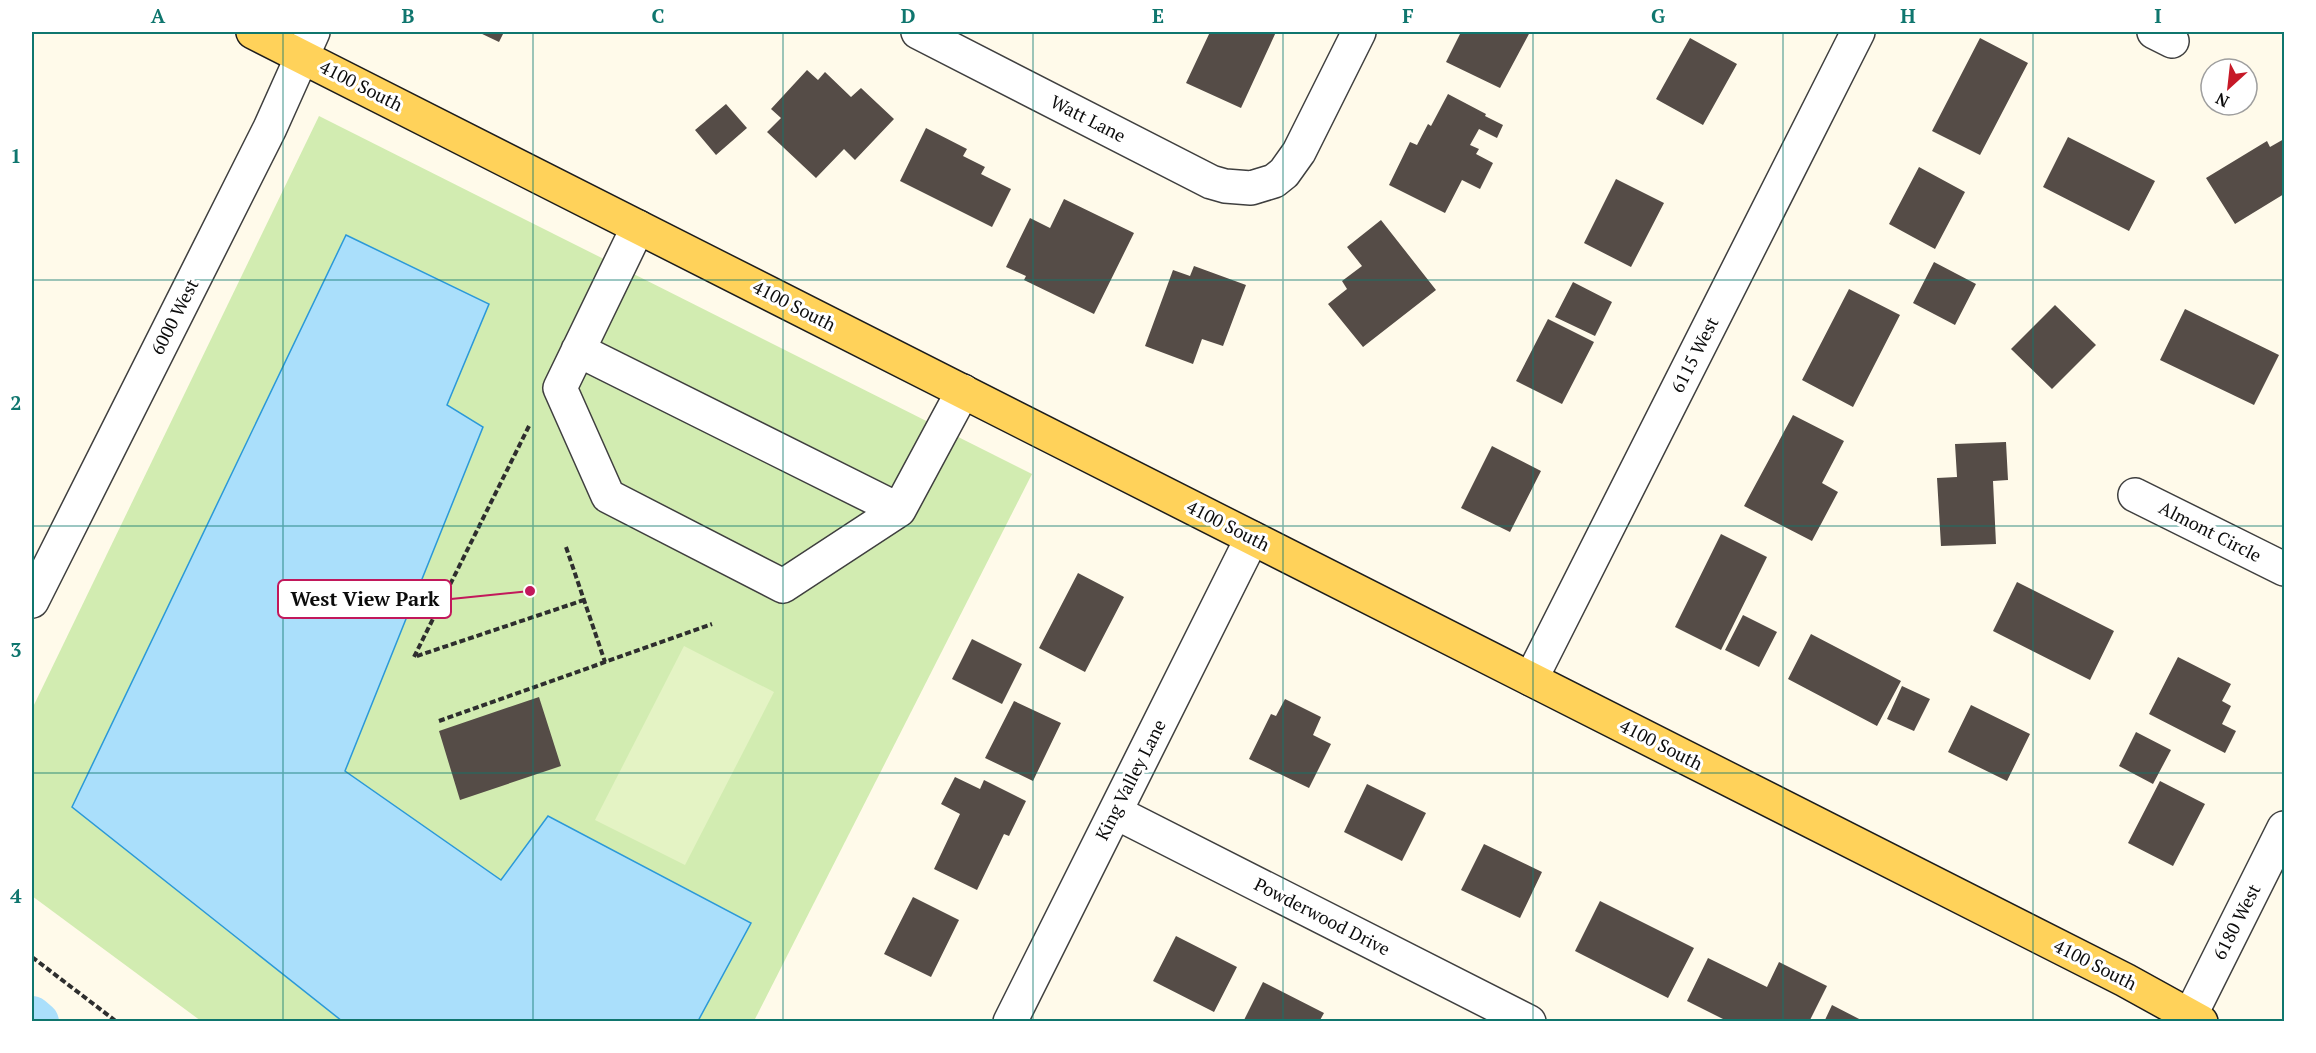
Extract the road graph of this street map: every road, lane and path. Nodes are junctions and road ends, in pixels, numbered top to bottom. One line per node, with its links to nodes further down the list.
1 (253, 32): 5 (main road, 4100 South)
2 (918, 32): 3 (street, Watt Lane)
3 (1359, 32)
4 (1858, 32): 19 (street, 6115 West)
5 (307, 44): 6 (main road, 4100 South); 16 (street, 6000 West)
6 (638, 227): 7 (street); 8 (main road, 4100 South)
7 (578, 350): 11 (street); 11 (street)
8 (963, 391): 11 (street); 12 (main road, 4100 South)
9 (529, 426): 15 (path)
10 (2135, 495): 14 (street, Almont Circle)
11 (900, 510)
12 (1252, 538): 19 (main road, 4100 South); 21 (street, King Valley Lane)
13 (566, 548): 15 (path)
14 (2284, 569)
15 (584, 600): 18 (path)
16 (32, 601)
17 (712, 624): 18 (path)
18 (605, 662): 20 (path)
19 (1531, 679): 24 (main road, 4100 South)
20 (439, 721)
21 (1115, 812): 26 (street, King Valley Lane); 27 (street, Powderwood Drive)
22 (2284, 828): 24 (street, 6180 West)
23 (32, 957): 25 (path)
24 (2196, 1019)
25 (117, 1022)
26 (1010, 1022)
27 (1528, 1022)

